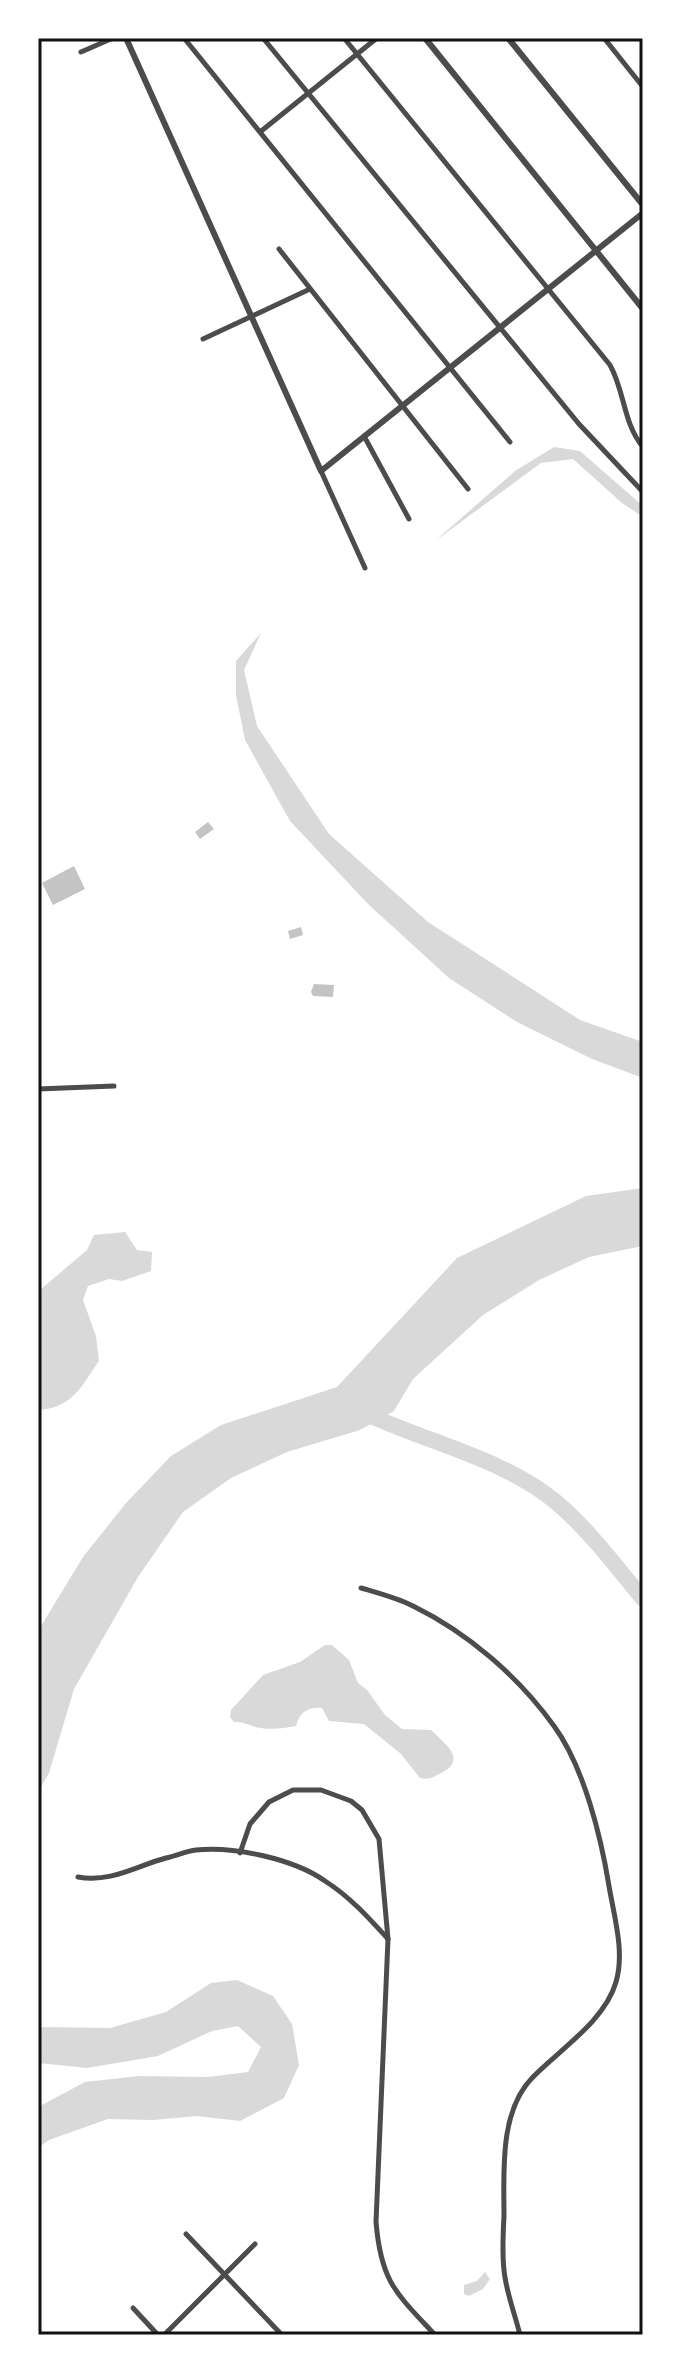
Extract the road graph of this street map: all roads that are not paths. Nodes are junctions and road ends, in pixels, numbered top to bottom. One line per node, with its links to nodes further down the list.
1 (113, 38): 10 (street)
2 (126, 38): 22 (street)
3 (184, 38): 14 (street)
4 (263, 38): 13 (street)
5 (344, 38): 11 (street)
6 (377, 38): 11 (street)
7 (425, 38): 18 (street)
8 (508, 38): 15 (street)
9 (604, 38): 12 (street)
10 (81, 52)
11 (357, 54): 13 (street); 20 (street)
12 (643, 87)
13 (308, 93): 14 (street); 23 (street)
14 (260, 132): 25 (street)
15 (643, 205)
16 (643, 213): 18 (street)
17 (279, 249): 19 (street)
18 (596, 251): 20 (street); 21 (street)
19 (310, 289): 22 (street); 26 (street)
20 (548, 289): 23 (street); 29 (street)
21 (643, 309)
22 (251, 316): 24 (street); 30 (street)
23 (500, 327): 25 (street); 32 (street)
24 (203, 339)
25 (450, 368): 26 (street); 28 (street)
26 (403, 405): 27 (street); 31 (street)
27 (364, 436): 30 (street); 33 (street)
28 (510, 442)
29 (643, 447)
30 (321, 471): 34 (street)
31 (468, 489)
32 (643, 492)
33 (409, 519)
34 (365, 568)
35 (114, 1086): 36 (street)
36 (38, 1089)
37 (361, 1588): 48 (street)
38 (240, 1853): 39 (street); 40 (street); 40 (street)
39 (78, 1877)
40 (388, 1939): 47 (street)
41 (186, 2234): 43 (street)
42 (255, 2244): 43 (street)
43 (224, 2275): 45 (street); 46 (street)
44 (133, 2308): 45 (street)
45 (161, 2335)
46 (282, 2335)
47 (435, 2335)
48 (520, 2335)

